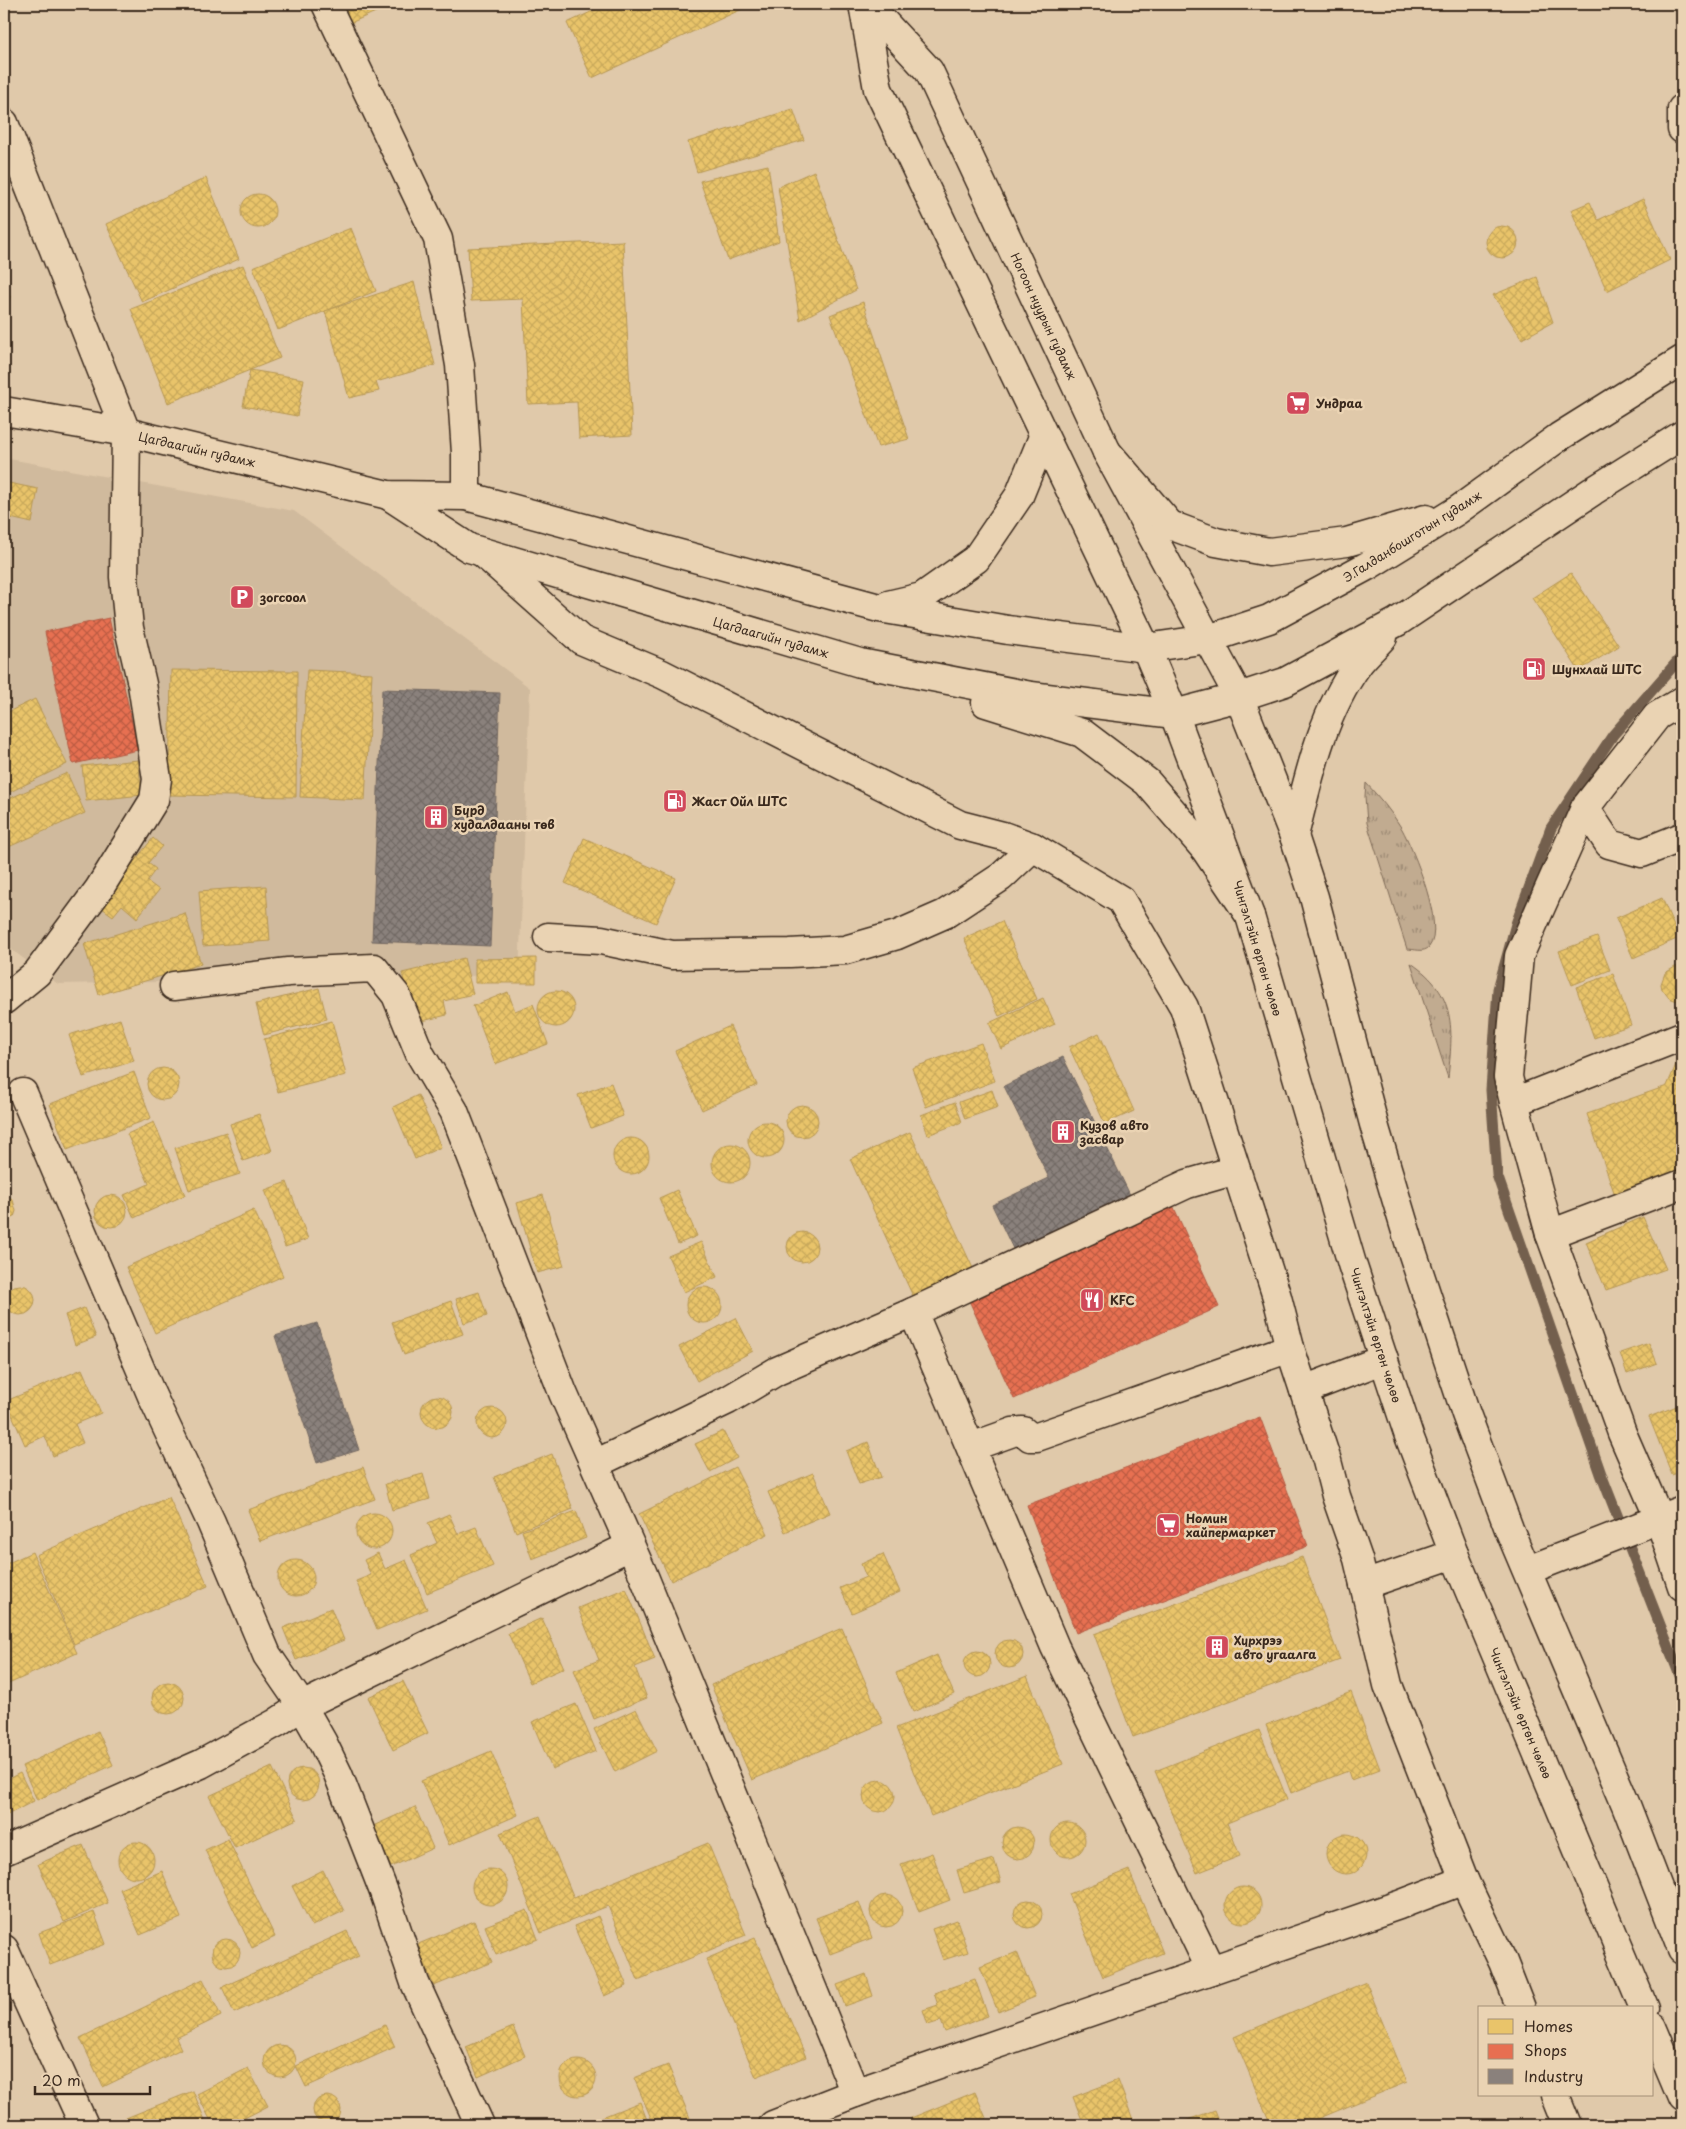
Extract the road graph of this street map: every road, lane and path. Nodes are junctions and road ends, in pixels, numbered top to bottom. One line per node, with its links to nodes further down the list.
1 (326, 4): 13 (street)
2 (865, 4): 10 (street, Ногоон нуурын гудамж); 11 (street, Ногоон нуурын гудамж)
3 (1682, 109): 5 (street)
4 (4, 123): 8 (street)
5 (1682, 129)
6 (1682, 360): 14 (street, Э.Галданбошготын гудамж)
7 (4, 412): 8 (street, Цагдаагийн гудамж)
8 (126, 432): 12 (street, Цагдаагийн гудамж); 31 (street)
9 (1682, 435): 17 (street)
10 (1043, 437): 16 (street); 19 (street, Ногоон нуурын гудамж)
11 (1107, 452): 14 (street); 18 (street, Ногоон нуурын гудамж)
12 (388, 495): 13 (street, Цагдаагийн гудамж); 15 (street, Цагдаагийн гудамж)
13 (466, 496): 16 (street, Цагдаагийн гудамж)
14 (1458, 510): 18 (street, Э.Галданбошготын гудамж)
15 (482, 552): 20 (street, Цагдаагийн гудамж); 27 (street)
16 (879, 608): 19 (street, Цагдаагийн гудамж)
17 (1397, 622): 21 (street); 25 (street)
18 (1208, 639): 19 (street, Э.Галданбошготын гудамж); 21 (street)
19 (1146, 648): 23 (street, Чингэлтэйн өргөн чөлөө)
20 (860, 663): 23 (street, Цагдаагийн гудамж); 28 (street)
21 (1239, 697): 23 (street); 25 (street)
22 (1682, 700): 24 (street)
23 (1174, 714): 28 (street, Чингэлтэйн өргөн чөлөө)
24 (1585, 808): 26 (street); 34 (street)
25 (1294, 836): 47 (street)
26 (1682, 837)
27 (1034, 847): 29 (street); 35 (street)
28 (1250, 916): 40 (street, Чингэлтэйн өргөн чөлөө)
29 (548, 937)
30 (174, 986): 43 (street)
31 (4, 1000)
32 (1682, 1036): 34 (street)
33 (23, 1092): 50 (street)
34 (1514, 1102): 37 (street)
35 (1236, 1170): 38 (street); 39 (street)
36 (1682, 1184): 37 (street)
37 (1550, 1234): 44 (street)
38 (914, 1312): 42 (street); 43 (street)
39 (1290, 1348): 41 (street); 42 (street)
40 (1384, 1360): 41 (street); 46 (street, Чингэлтэйн өргөн чөлөө)
41 (1304, 1390): 48 (street)
42 (971, 1447): 55 (street)
43 (595, 1464): 45 (street)
44 (1664, 1516): 47 (street); 49 (street)
45 (630, 1546): 50 (street); 59 (street)
46 (1454, 1554): 48 (street); 57 (street, Чингэлтэйн өргөн чөлөө)
47 (1528, 1570): 54 (street)
48 (1364, 1585): 52 (street)
49 (1682, 1586)
50 (302, 1706): 51 (street); 63 (street)
51 (4, 1851)
52 (1464, 1880): 55 (street); 56 (street)
53 (4, 1949): 62 (street)
54 (1682, 1950)
55 (1211, 1970): 59 (street)
56 (1520, 2006)
57 (1643, 2006)
58 (1654, 2032): 61 (street)
59 (856, 2092): 64 (street)
60 (1555, 2096): 65 (street)
61 (1682, 2098)
62 (84, 2125)
63 (480, 2125)
64 (773, 2125)
65 (1567, 2125)

